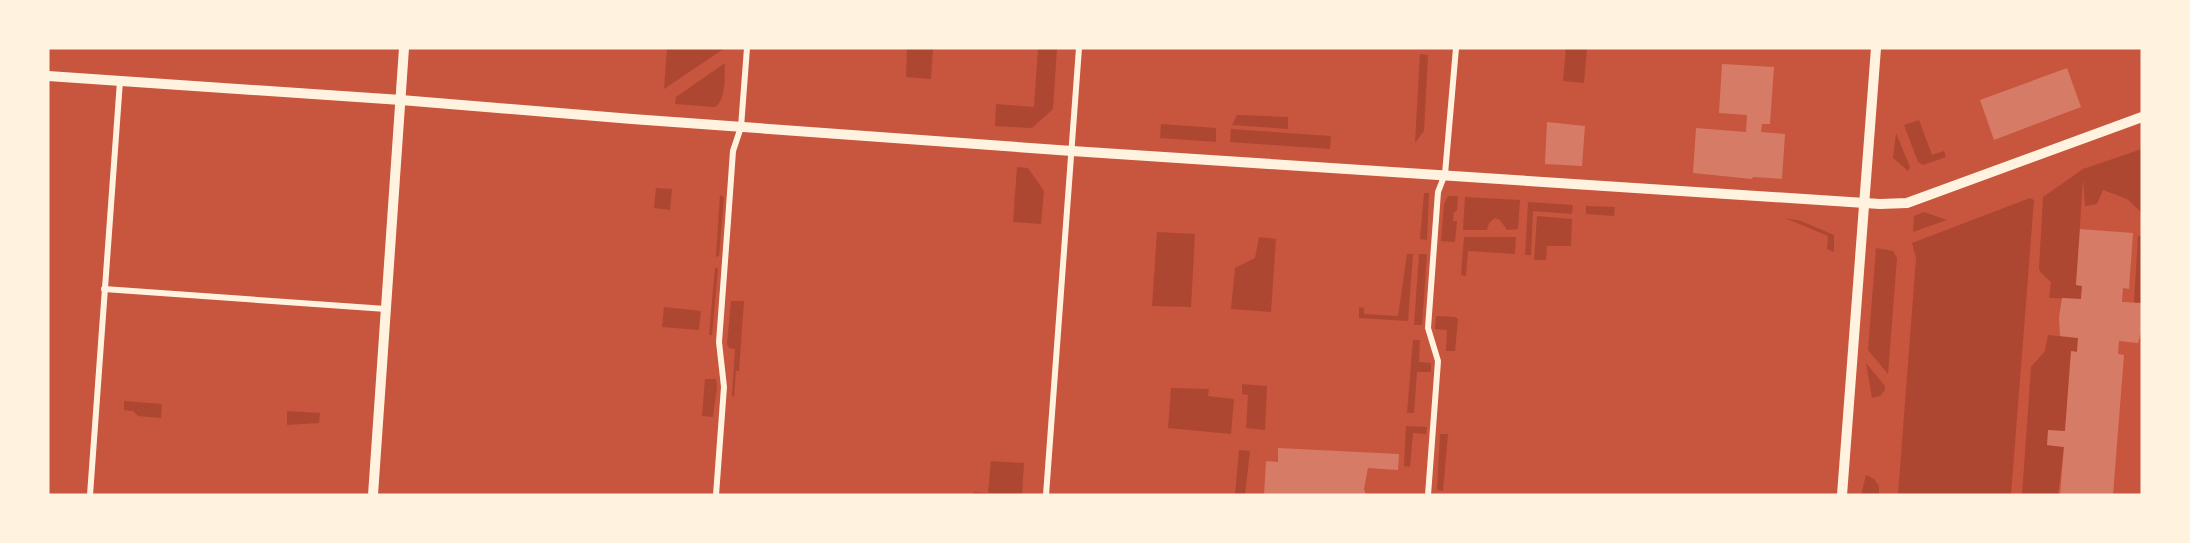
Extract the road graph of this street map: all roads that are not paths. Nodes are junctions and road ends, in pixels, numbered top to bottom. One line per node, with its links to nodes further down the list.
1 (404, 48): 8 (street)
2 (747, 48): 10 (street)
3 (1079, 48): 11 (street)
4 (1456, 48): 12 (street)
5 (1876, 48): 13 (street)
6 (48, 76): 7 (street)
7 (120, 81): 8 (street); 14 (street)
8 (401, 100): 10 (street); 15 (street)
9 (2142, 117): 13 (street)
10 (741, 127): 11 (street); 18 (street)
11 (1072, 151): 12 (street); 19 (street)
12 (1445, 174): 13 (street); 20 (street)
13 (1864, 202): 21 (street)
14 (104, 289): 15 (street); 16 (street)
15 (386, 309): 17 (street)
16 (90, 495)
17 (372, 495)
18 (716, 495)
19 (1046, 495)
20 (1428, 495)
21 (1842, 495)

